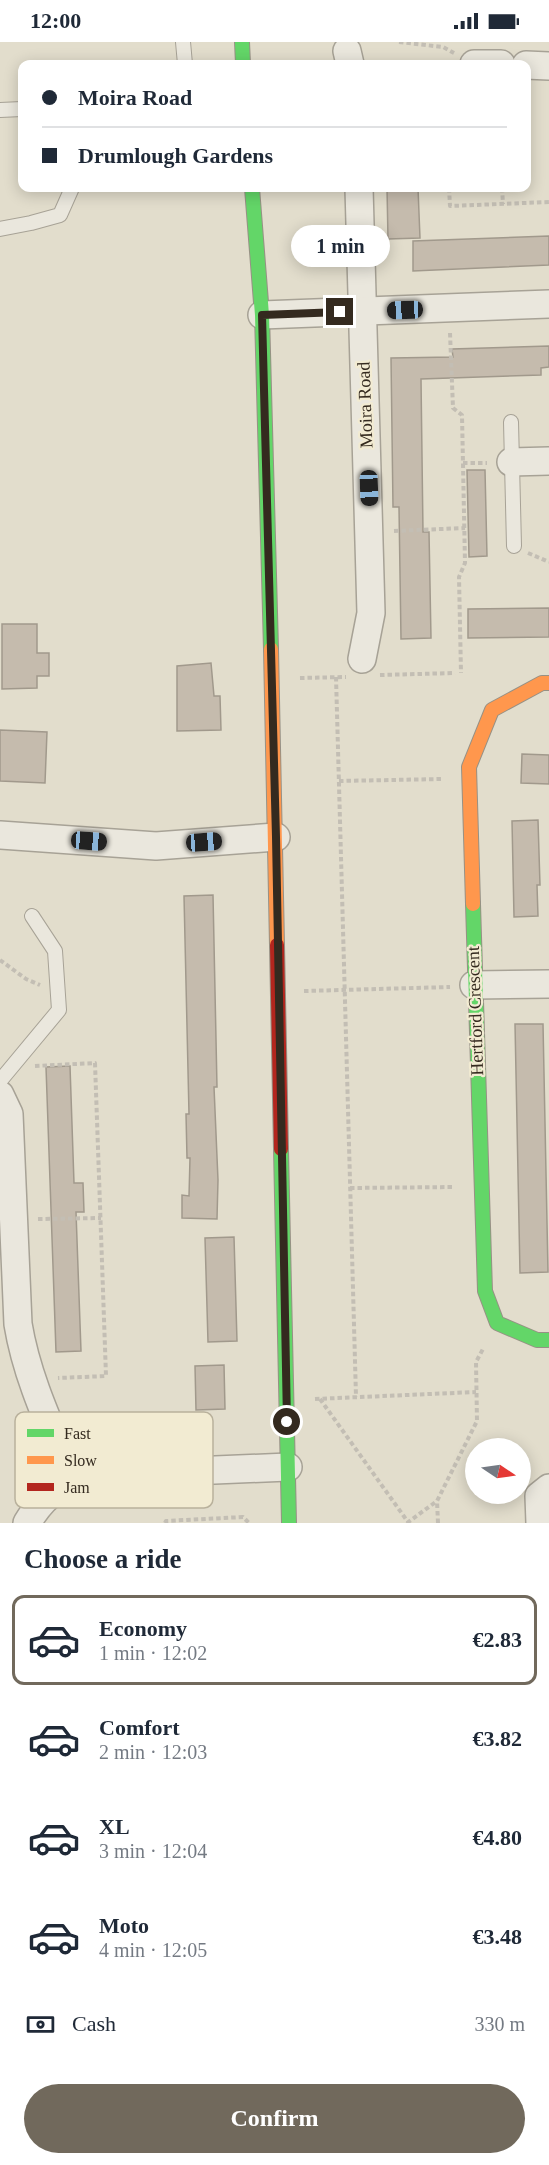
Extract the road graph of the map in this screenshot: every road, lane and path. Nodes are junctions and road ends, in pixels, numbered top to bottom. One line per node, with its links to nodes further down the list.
1 (183, 42): 4 (lane)
2 (242, 42): 5 (main road)
3 (399, 42): 6 (path)
4 (185, 60)
5 (243, 60)
6 (467, 60)
7 (531, 65): 8 (street)
8 (549, 66)
9 (18, 109): 10 (lane)
10 (0, 110)
11 (70, 192): 18 (lane)
12 (252, 192): 22 (main road)
13 (359, 192): 21 (street, Moira Road)
14 (449, 192): 17 (path)
15 (502, 192): 17 (path)
16 (549, 202): 17 (path)
17 (503, 204)
18 (0, 229)
19 (549, 304): 20 (street)
20 (449, 308): 21 (street); 26 (path)
21 (361, 312): 22 (street); 27 (street, Moira Road)
22 (262, 315): 36 (main road)
23 (511, 422): 25 (lane)
24 (549, 461): 25 (street)
25 (511, 462): 28 (lane)
26 (465, 528): 27 (path); 30 (path)
27 (370, 532): 29 (street, Moira Road)
28 (514, 546)
29 (362, 658)
30 (461, 673)
31 (336, 677): 34 (path)
32 (549, 683): 33 (main road, Hertford Crescent)
33 (469, 778): 34 (path); 40 (main road, Hertford Crescent)
34 (339, 781): 41 (path)
35 (0, 835): 36 (street)
36 (276, 837): 42 (main road)
37 (32, 916): 43 (lane)
38 (0, 960): 43 (path)
39 (549, 984): 40 (street)
40 (474, 985): 41 (path); 47 (main road, Hertford Crescent)
41 (345, 990): 42 (path); 48 (path)
42 (279, 992): 57 (main road)
43 (57, 993): 44 (lane)
44 (19, 1058): 45 (lane); 49 (path)
45 (0, 1081)
46 (0, 1095): 50 (street)
47 (481, 1186): 48 (path); 51 (main road, Hertford Crescent)
48 (350, 1188): 55 (path)
49 (101, 1218): 50 (path); 53 (path)
50 (14, 1220): 53 (street)
51 (497, 1323): 52 (main road); 54 (path)
52 (549, 1340)
53 (31, 1379): 58 (street)
54 (476, 1392): 55 (path); 62 (path)
55 (356, 1397): 56 (path)
56 (320, 1399): 57 (path); 64 (path)
57 (287, 1400): 59 (main road)
58 (45, 1412)
59 (288, 1467): 60 (street); 68 (main road)
60 (213, 1470)
61 (549, 1488): 70 (street)
62 (438, 1501): 64 (path); 69 (path)
63 (38, 1508): 65 (street)
64 (407, 1522)
65 (27, 1523)
66 (165, 1523): 67 (path)
67 (249, 1523)
68 (290, 1523)
69 (438, 1523)
70 (540, 1523)

